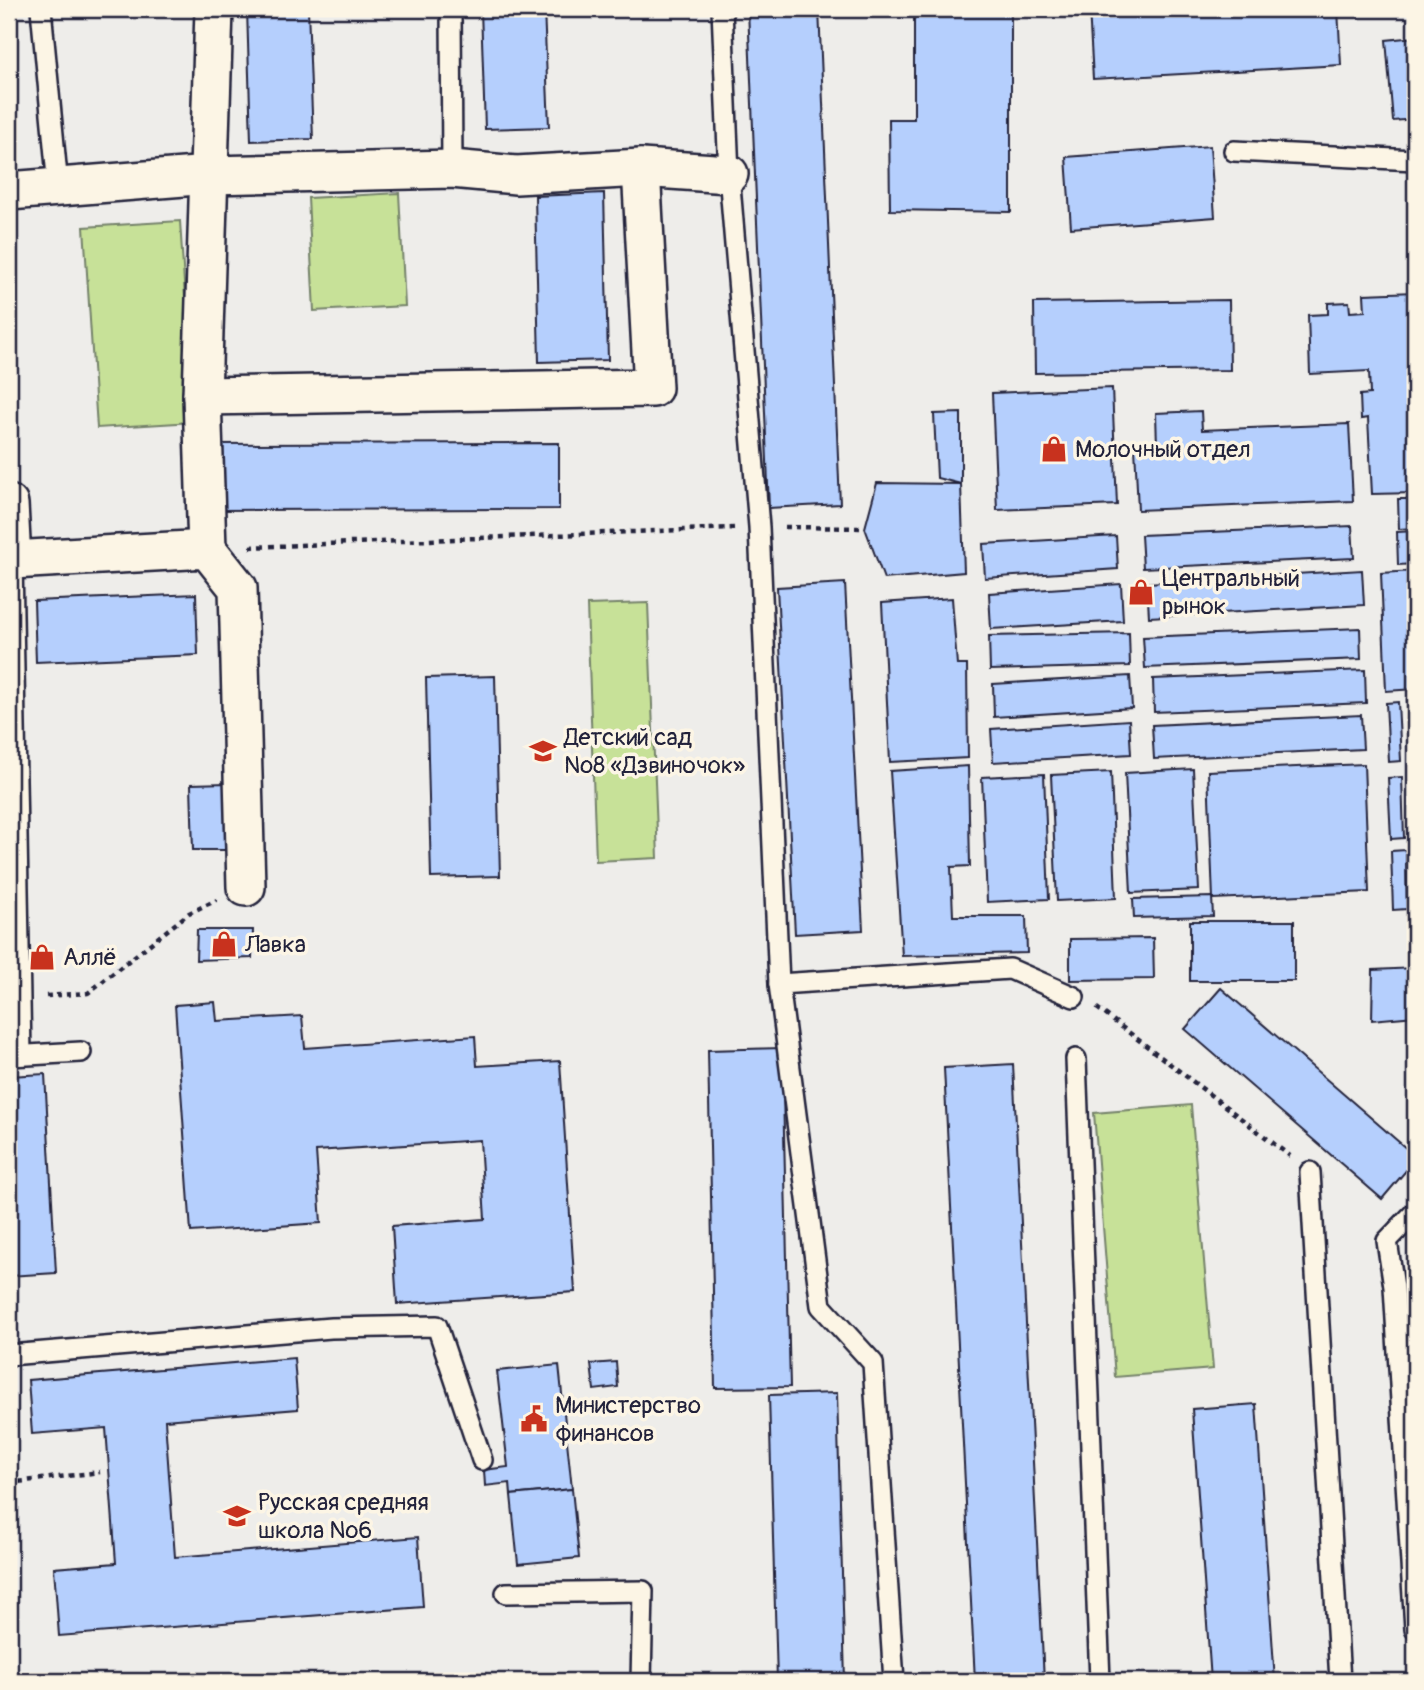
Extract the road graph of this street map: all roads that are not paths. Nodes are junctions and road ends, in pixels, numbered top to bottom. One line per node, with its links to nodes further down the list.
1 (41, 9): 11 (lane)
2 (214, 9): 10 (street)
3 (451, 9): 8 (lane)
4 (722, 9): 9 (lane)
5 (1234, 151): 6 (lane)
6 (1415, 160)
7 (641, 168): 8 (street); 9 (street); 13 (street)
8 (453, 169): 10 (street)
9 (729, 174): 18 (lane)
10 (209, 175): 11 (street); 13 (street)
11 (58, 187): 12 (street)
12 (9, 191)
13 (202, 396): 15 (street)
14 (9, 504): 16 (street)
15 (207, 549): 16 (street); 17 (street)
16 (12, 560): 21 (lane)
17 (246, 887)
18 (779, 984): 19 (lane); 30 (lane)
19 (1074, 997)
20 (81, 1052): 21 (lane)
21 (15, 1056)
22 (1076, 1059): 31 (lane)
23 (1310, 1172): 32 (lane)
24 (1415, 1212): 28 (lane)
25 (9, 1355): 26 (lane)
26 (482, 1460)
27 (506, 1593): 29 (lane)
28 (1415, 1629)
29 (641, 1681)
30 (894, 1681)
31 (1100, 1681)
32 (1339, 1681)

